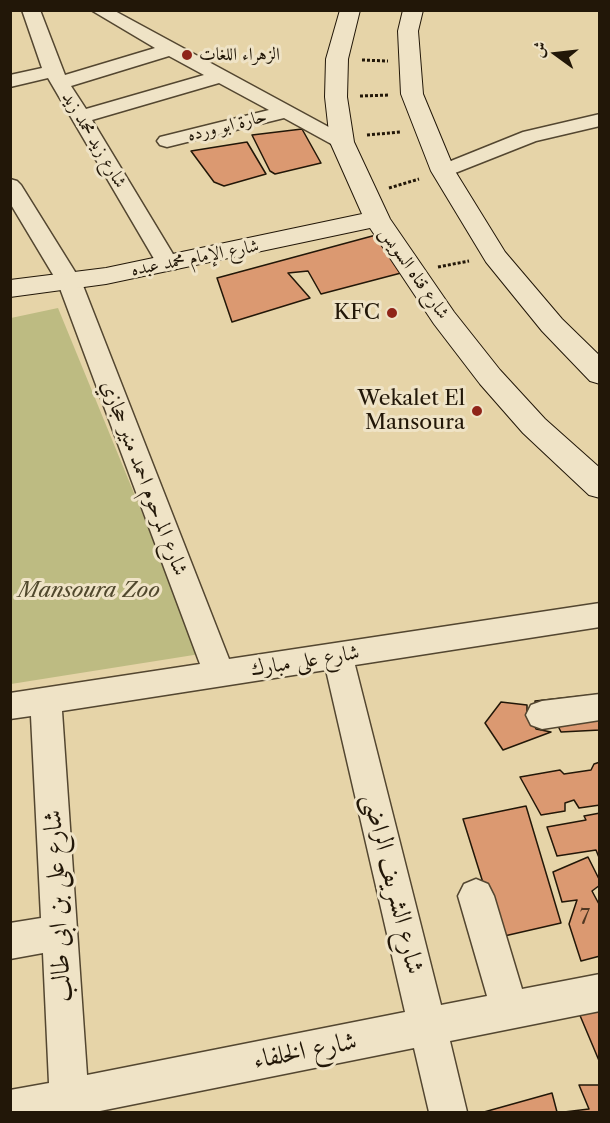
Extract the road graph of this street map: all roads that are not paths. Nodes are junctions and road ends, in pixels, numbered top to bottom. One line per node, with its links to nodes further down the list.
1 (31, 10): 7 (street, شارع زيد محمد زيد)
2 (99, 10): 5 (street)
3 (350, 10): 12 (main road, شارع قناه السويس)
4 (413, 10): 14 (main road)
5 (171, 49): 6 (street); 7 (street)
6 (221, 76): 9 (street); 10 (street)
7 (57, 77): 8 (street); 10 (street, شارع زيد محمد زيد)
8 (10, 81)
9 (286, 112): 12 (street); 13 (street, حارة ابو ورده)
10 (81, 117): 17 (street, شارع زيد محمد زيد)
11 (600, 120): 14 (street)
12 (342, 140): 16 (main road, شارع قناه السويس)
13 (167, 141)
14 (443, 171): 20 (main road)
15 (10, 185): 18 (street, شارع المرحوم احمد منير حجازي)
16 (377, 219): 17 (main road, شارع الإمام محمد عبده); 21 (main road, شارع قناه السويس)
17 (168, 264): 18 (main road, شارع الإمام محمد عبده)
18 (69, 283): 19 (main road, شارع الإمام محمد عبده); 24 (street, شارع المرحوم احمد منير حجازي)
19 (10, 289)
20 (600, 374)
21 (600, 487)
22 (600, 615): 23 (street, شارع على مبارك)
23 (338, 656): 24 (street, شارع على مبارك); 34 (street, شارع الشريف الراضى)
24 (219, 674): 25 (street, شارع على مبارك)
25 (46, 700): 26 (street, شارع على مبارك); 30 (street, شارع على بن ابى طالب)
26 (10, 706)
27 (600, 707): 28 (street)
28 (542, 715)
29 (476, 896): 33 (street)
30 (59, 932): 31 (street); 35 (street, شارع على بن ابى طالب)
31 (10, 941)
32 (600, 992): 33 (street, شارع الخلفاء)
33 (510, 1010): 34 (street, شارع الخلفاء)
34 (428, 1027): 35 (street, شارع الخلفاء); 37 (street, شارع الشريف الراضى)
35 (69, 1105): 36 (street, شارع الخلفاء)
36 (10, 1110)
37 (448, 1113)

